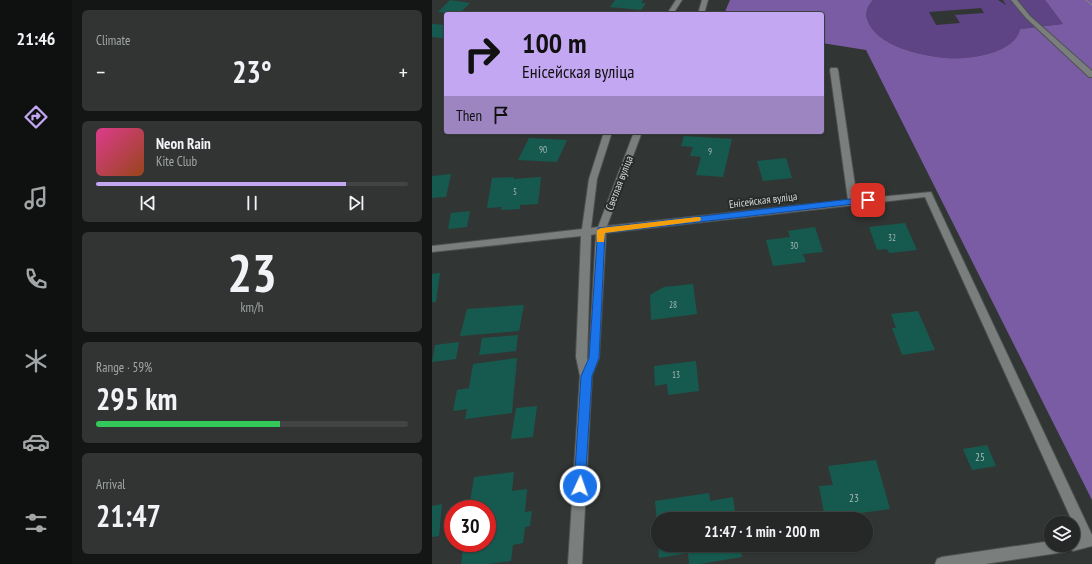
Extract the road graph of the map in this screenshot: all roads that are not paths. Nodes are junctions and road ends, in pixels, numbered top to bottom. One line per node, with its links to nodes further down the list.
1 (679, 0): 4 (street)
2 (706, 0): 5 (street)
3 (1014, 0): 7 (street)
4 (671, 12)
5 (701, 12)
6 (834, 70): 10 (street)
7 (1092, 75)
8 (607, 134): 12 (street, Светлая вуліца)
9 (637, 134): 11 (street, Светлая вуліца)
10 (853, 202): 11 (street, Енісейская вуліца); 15 (street, Енісейская вуліца)
11 (601, 230): 12 (street, Енісейская вуліца); 14 (street, Светлая вуліца)
12 (586, 232): 13 (street); 14 (street, Светлая вуліца)
13 (432, 249)
14 (586, 376): 19 (street, Светлая вуліца)
15 (1076, 516)
16 (1080, 524): 17 (street, Енісейская вуліца)
17 (1080, 543)
18 (1044, 548): 20 (street)
19 (575, 564)
20 (942, 564)

